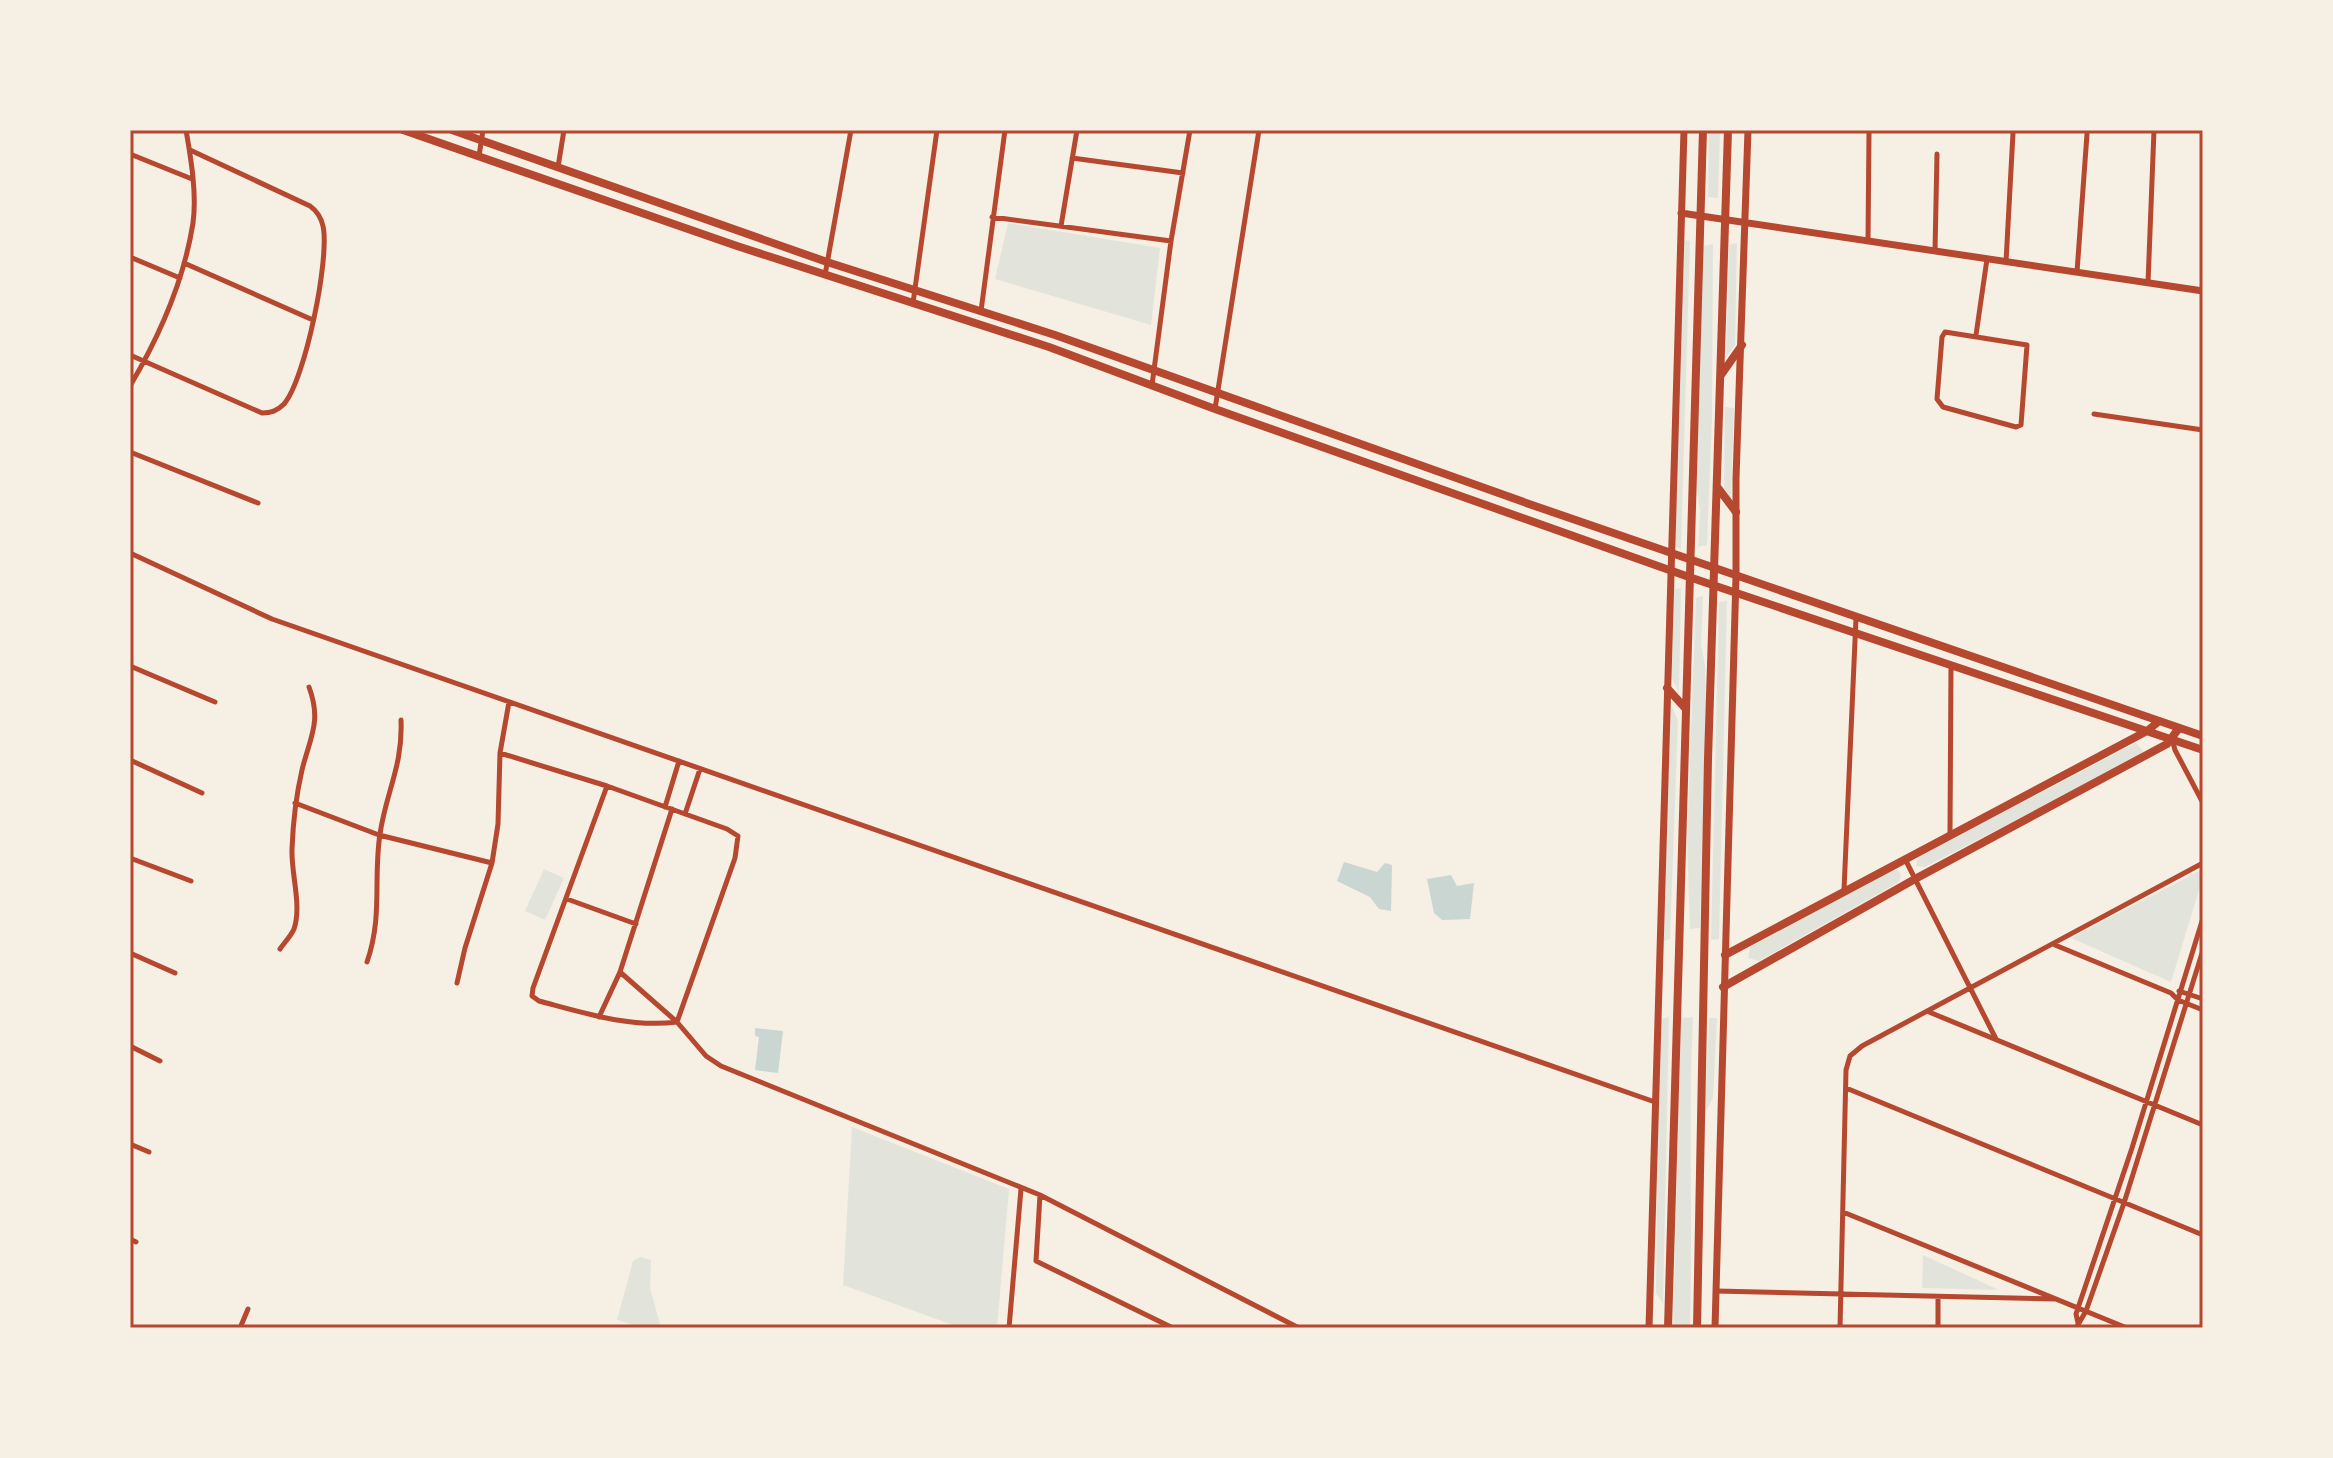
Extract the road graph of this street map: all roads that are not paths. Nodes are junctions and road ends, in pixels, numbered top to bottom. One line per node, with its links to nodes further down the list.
1 (186, 130): 21 (street)
2 (403, 130): 24 (main road)
3 (452, 130): 20 (main road)
4 (483, 130): 20 (street)
5 (564, 130): 26 (street)
6 (851, 130): 42 (street)
7 (937, 130): 49 (street)
8 (1005, 130): 31 (street)
9 (1077, 130): 25 (street)
10 (1190, 130): 27 (street)
11 (1259, 130): 62 (street)
12 (1684, 130): 29 (street)
13 (1703, 130): 30 (main road)
14 (1728, 130): 32 (main road)
15 (1748, 130): 33 (street)
16 (2154, 130): 48 (street)
17 (1869, 132): 37 (street)
18 (2013, 133): 43 (street)
19 (2087, 134): 45 (street)
20 (482, 140): 24 (street); 26 (main road)
21 (190, 150): 28 (street); 53 (street)
22 (130, 154): 28 (street)
23 (1937, 154): 39 (street)
24 (479, 157): 38 (main road)
25 (1072, 158): 27 (street); 34 (street)
26 (558, 167): 35 (main road)
27 (1183, 173): 36 (street)
28 (192, 179): 44 (street)
29 (1681, 213): 30 (street); 70 (street)
30 (1700, 216): 32 (street); 72 (main road)
31 (992, 217): 34 (street); 52 (street)
32 (1726, 220): 33 (street); 59 (main road)
33 (1745, 223): 37 (street); 55 (street)
34 (1061, 226): 36 (street)
35 (742, 232): 38 (main road); 42 (main road)
36 (1171, 241): 58 (street)
37 (1868, 241): 39 (street)
38 (737, 246): 46 (main road)
39 (1935, 251): 41 (street)
40 (130, 257): 47 (street)
41 (1987, 259): 43 (street); 54 (street)
42 (827, 262): 46 (street); 49 (main road)
43 (2006, 262): 45 (street)
44 (184, 263): 47 (street); 53 (street)
45 (2077, 272): 48 (street)
46 (825, 275): 51 (main road)
47 (180, 278): 57 (street)
48 (2148, 283): 50 (street)
49 (915, 290): 51 (street); 52 (main road)
50 (2203, 291)
51 (913, 303): 61 (main road)
52 (981, 311): 58 (main road)
53 (313, 320): 57 (street)
54 (1976, 335): 54 (street)
55 (1742, 345): 59 (main road); 69 (street)
56 (130, 355): 57 (street)
57 (145, 362): 60 (street)
58 (1154, 371): 61 (street); 62 (main road)
59 (1721, 376): 67 (main road)
60 (130, 386)
61 (1152, 386): 63 (main road)
62 (1217, 393): 63 (street); 70 (main road)
63 (1215, 409): 74 (main road)
64 (2094, 414): 65 (street)
65 (2203, 430)
66 (130, 452): 68 (street)
67 (1718, 488): 69 (main road); 73 (main road)
68 (258, 503)
69 (1736, 512): 75 (street)
70 (1670, 552): 72 (main road); 74 (street)
71 (130, 553): 86 (street)
72 (1690, 559): 73 (main road); 76 (main road)
73 (1716, 568): 75 (main road); 77 (main road)
74 (1670, 570): 76 (main road); 84 (street)
75 (1736, 576): 78 (street); 79 (main road)
76 (1689, 577): 77 (main road); 87 (main road)
77 (1715, 585): 78 (main road); 168 (main road)
78 (1735, 591): 80 (main road); 121 (street)
79 (1856, 618): 80 (street); 89 (main road)
80 (1856, 632): 81 (main road); 113 (street)
81 (1951, 665): 91 (main road); 105 (street)
82 (130, 666): 85 (street)
83 (309, 687): 101 (street)
84 (1667, 688): 87 (main road); 143 (street)
85 (215, 702)
86 (509, 702): 95 (street); 97 (street)
87 (1686, 709): 167 (main road)
88 (401, 720): 106 (street)
89 (2158, 722): 90 (main road); 91 (main road)
90 (2179, 728): 92 (main road); 93 (main road)
91 (2147, 731): 93 (main road); 105 (main road)
92 (2203, 736)
93 (2172, 739): 94 (main road); 102 (street); 111 (main road)
94 (2203, 750)
95 (500, 753): 99 (street); 109 (street)
96 (130, 760): 100 (street)
97 (679, 761): 98 (street); 103 (street)
98 (700, 769): 104 (street); 143 (street)
99 (607, 786): 103 (street); 114 (street)
100 (202, 793)
101 (295, 803): 106 (street); 118 (street)
102 (2203, 803)
103 (669, 808): 104 (street); 116 (street)
104 (685, 814): 137 (street)
105 (1950, 834): 108 (main road)
106 (379, 835): 109 (street); 122 (street)
107 (130, 858): 112 (street)
108 (1904, 858): 111 (street); 113 (main road)
109 (492, 863): 125 (street)
110 (2203, 863): 117 (street)
111 (1915, 879): 126 (main road); 127 (street)
112 (191, 881)
113 (1844, 890): 121 (main road)
114 (567, 899): 116 (street); 136 (street)
115 (2203, 918): 128 (street)
116 (636, 924): 123 (street)
117 (2054, 945): 127 (street); 129 (street)
118 (280, 949)
119 (2203, 950): 130 (street)
120 (130, 953): 124 (street)
121 (1725, 955): 126 (street)
122 (367, 962)
123 (620, 972): 136 (street); 137 (street)
124 (175, 973)
125 (457, 983)
126 (1723, 987): 154 (street)
127 (1971, 989): 135 (street); 138 (street)
128 (2181, 991): 129 (street); 130 (street); 132 (street)
129 (2171, 993): 132 (street)
130 (2189, 994): 131 (street); 133 (street)
131 (2203, 999)
132 (2178, 1000): 133 (street); 142 (street)
133 (2186, 1003): 134 (street); 144 (street)
134 (2203, 1010)
135 (1928, 1012): 138 (street); 141 (street)
136 (599, 1017): 137 (street)
137 (677, 1022): 148 (street)
138 (1996, 1040): 142 (street)
139 (130, 1046): 140 (street)
140 (160, 1061)
141 (1846, 1088): 150 (street); 152 (street)
142 (2146, 1101): 144 (street); 150 (street)
143 (1655, 1102): 166 (street)
144 (2155, 1105): 145 (street); 151 (street)
145 (2203, 1125)
146 (130, 1144): 147 (street)
147 (149, 1152)
148 (1021, 1189): 149 (street); 163 (street)
149 (1040, 1195): 164 (street); 165 (street)
150 (2116, 1199): 151 (street); 158 (street)
151 (2124, 1203): 153 (street); 160 (street)
152 (1843, 1212): 155 (street); 157 (street)
153 (2203, 1235)
154 (1716, 1291): 155 (street); 169 (street)
155 (1841, 1296): 156 (street); 170 (street)
156 (1938, 1297): 157 (street); 171 (street)
157 (2056, 1299): 158 (street)
158 (2079, 1308): 160 (street); 161 (street)
159 (248, 1309): 162 (street)
160 (2086, 1311): 161 (street); 172 (street)
161 (2077, 1325)
162 (240, 1328)
163 (1009, 1328)
164 (1173, 1328)
165 (1299, 1328)
166 (1649, 1328)
167 (1668, 1328)
168 (1697, 1328)
169 (1715, 1328)
170 (1840, 1328)
171 (1938, 1328)
172 (2127, 1328)

